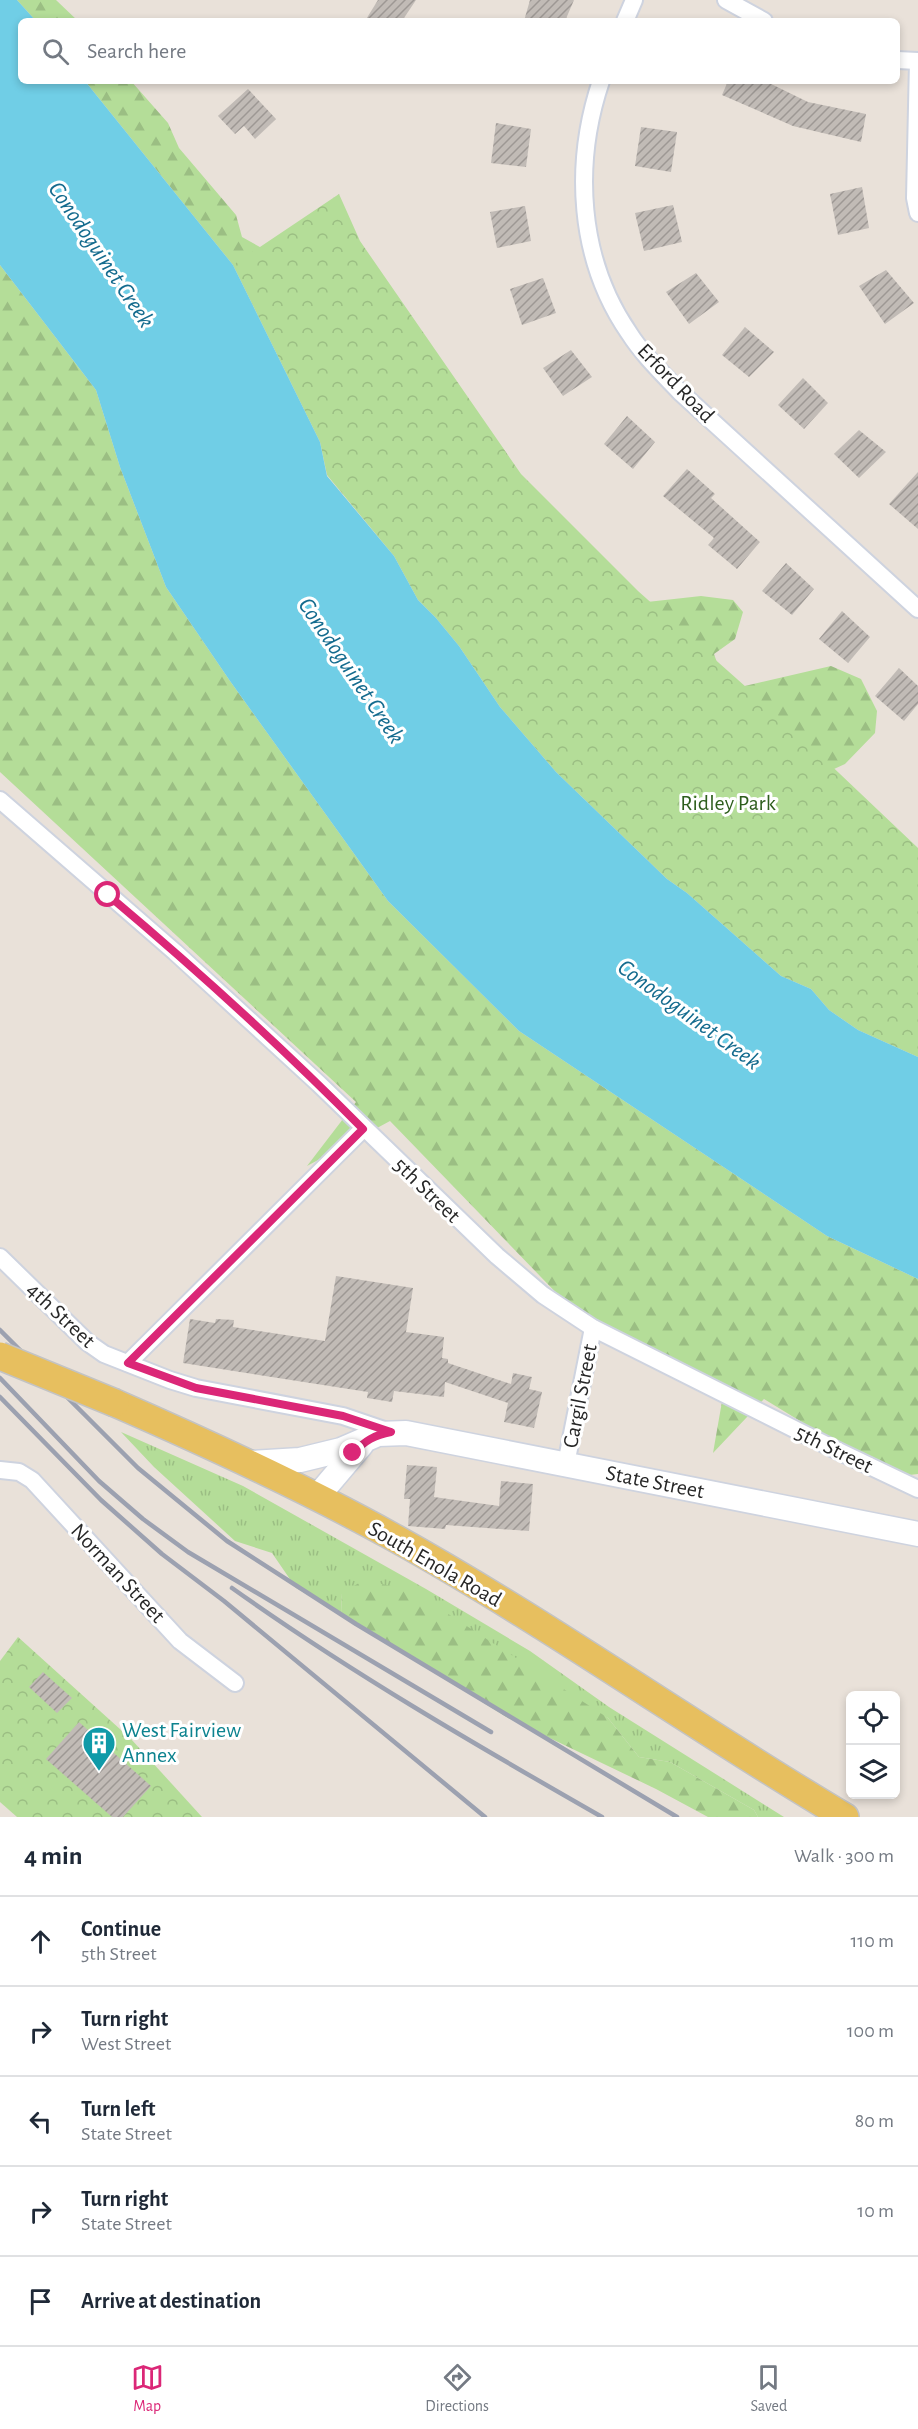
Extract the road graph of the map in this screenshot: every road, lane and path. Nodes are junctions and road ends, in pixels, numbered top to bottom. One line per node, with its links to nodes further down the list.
1 (634, 0): 3 (street)
2 (726, 0): 4 (street)
3 (626, 18)
4 (759, 18)
5 (900, 60): 6 (street)
6 (918, 61): 8 (street)
7 (600, 84): 9 (street, Erford Road)
8 (918, 213)
9 (918, 609)
10 (0, 800): 11 (street, 5th Street)
11 (363, 1129): 13 (street, 5th Street); 15 (street)
12 (0, 1257): 15 (street, 4th Street)
13 (593, 1328): 19 (street, Cargil Street); 21 (street, 5th Street)
14 (0, 1356): 18 (main road, South Enola Road, bridge)
15 (128, 1363): 16 (street, State Street)
16 (391, 1432): 17 (main road, State Street); 19 (main road, State Street)
17 (365, 1441): 18 (main road, State Street); 22 (main road)
18 (249, 1463): 22 (main road, South Enola Road)
19 (566, 1464): 23 (main road, State Street)
20 (0, 1470): 24 (street, Norman Street)
21 (918, 1489)
22 (318, 1497): 25 (main road, South Enola Road)
23 (918, 1534)
24 (235, 1683)
25 (845, 1817)

